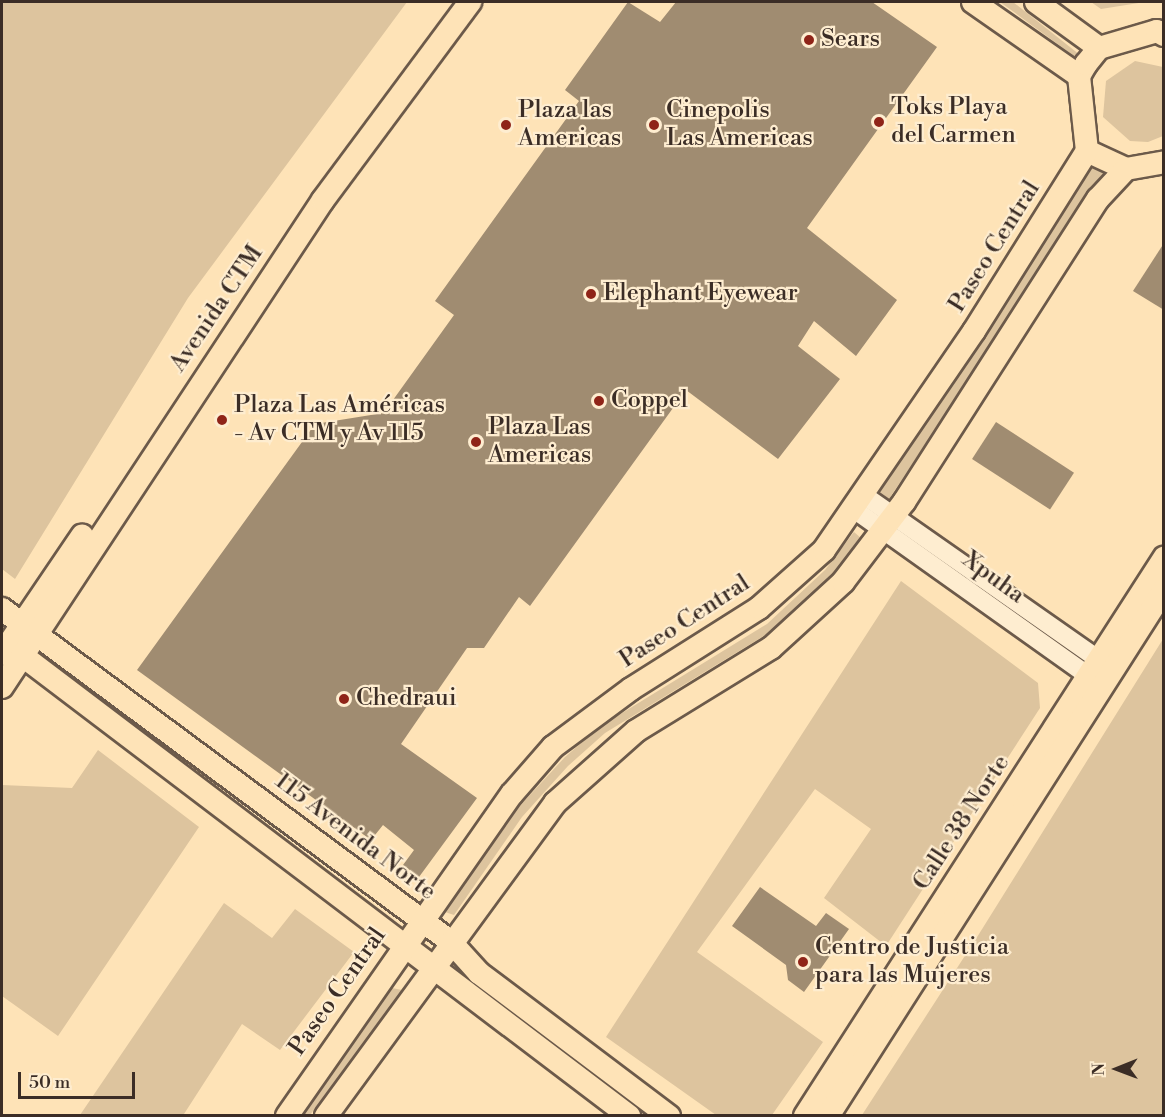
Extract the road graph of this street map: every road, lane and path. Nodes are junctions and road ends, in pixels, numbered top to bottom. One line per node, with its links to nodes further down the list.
1 (451, 2): 16 (main road, Avenida CTM)
2 (470, 2): 16 (main road, Avenida CTM)
3 (973, 2): 7 (main road)
4 (1036, 2): 6 (main road)
5 (1161, 29): 6 (main road)
6 (1099, 48): 7 (main road)
7 (1079, 76): 8 (main road)
8 (1087, 151): 10 (main road); 11 (main road, Paseo Central)
9 (1164, 162): 10 (main road)
10 (1126, 170): 12 (main road)
11 (860, 503): 12 (street, Xpuha); 20 (main road, Paseo Central)
12 (889, 523): 18 (street, Xpuha); 21 (main road)
13 (1164, 558): 18 (main road, Calle 38 Norte)
14 (1164, 590): 18 (main road, Calle 38 Norte)
15 (2, 609): 16 (main road, 115 Avenida Norte)
16 (30, 628): 17 (main road, Avenida CTM); 20 (main road, 115 Avenida Norte)
17 (8, 649): 19 (main road, Avenida CTM); 22 (main road)
18 (1101, 673): 28 (main road, Calle 38 Norte); 29 (main road, Calle 38 Norte)
19 (2, 687)
20 (421, 922): 21 (main road, 115 Avenida Norte); 22 (main road, Paseo Central)
21 (451, 942): 23 (main road); 27 (main road, 115 Avenida Norte)
22 (404, 947): 23 (main road); 24 (main road, Paseo Central)
23 (432, 971): 25 (main road); 26 (main road)
24 (287, 1116)
25 (326, 1116)
26 (629, 1116)
27 (669, 1116)
28 (805, 1116)
29 (828, 1116)

